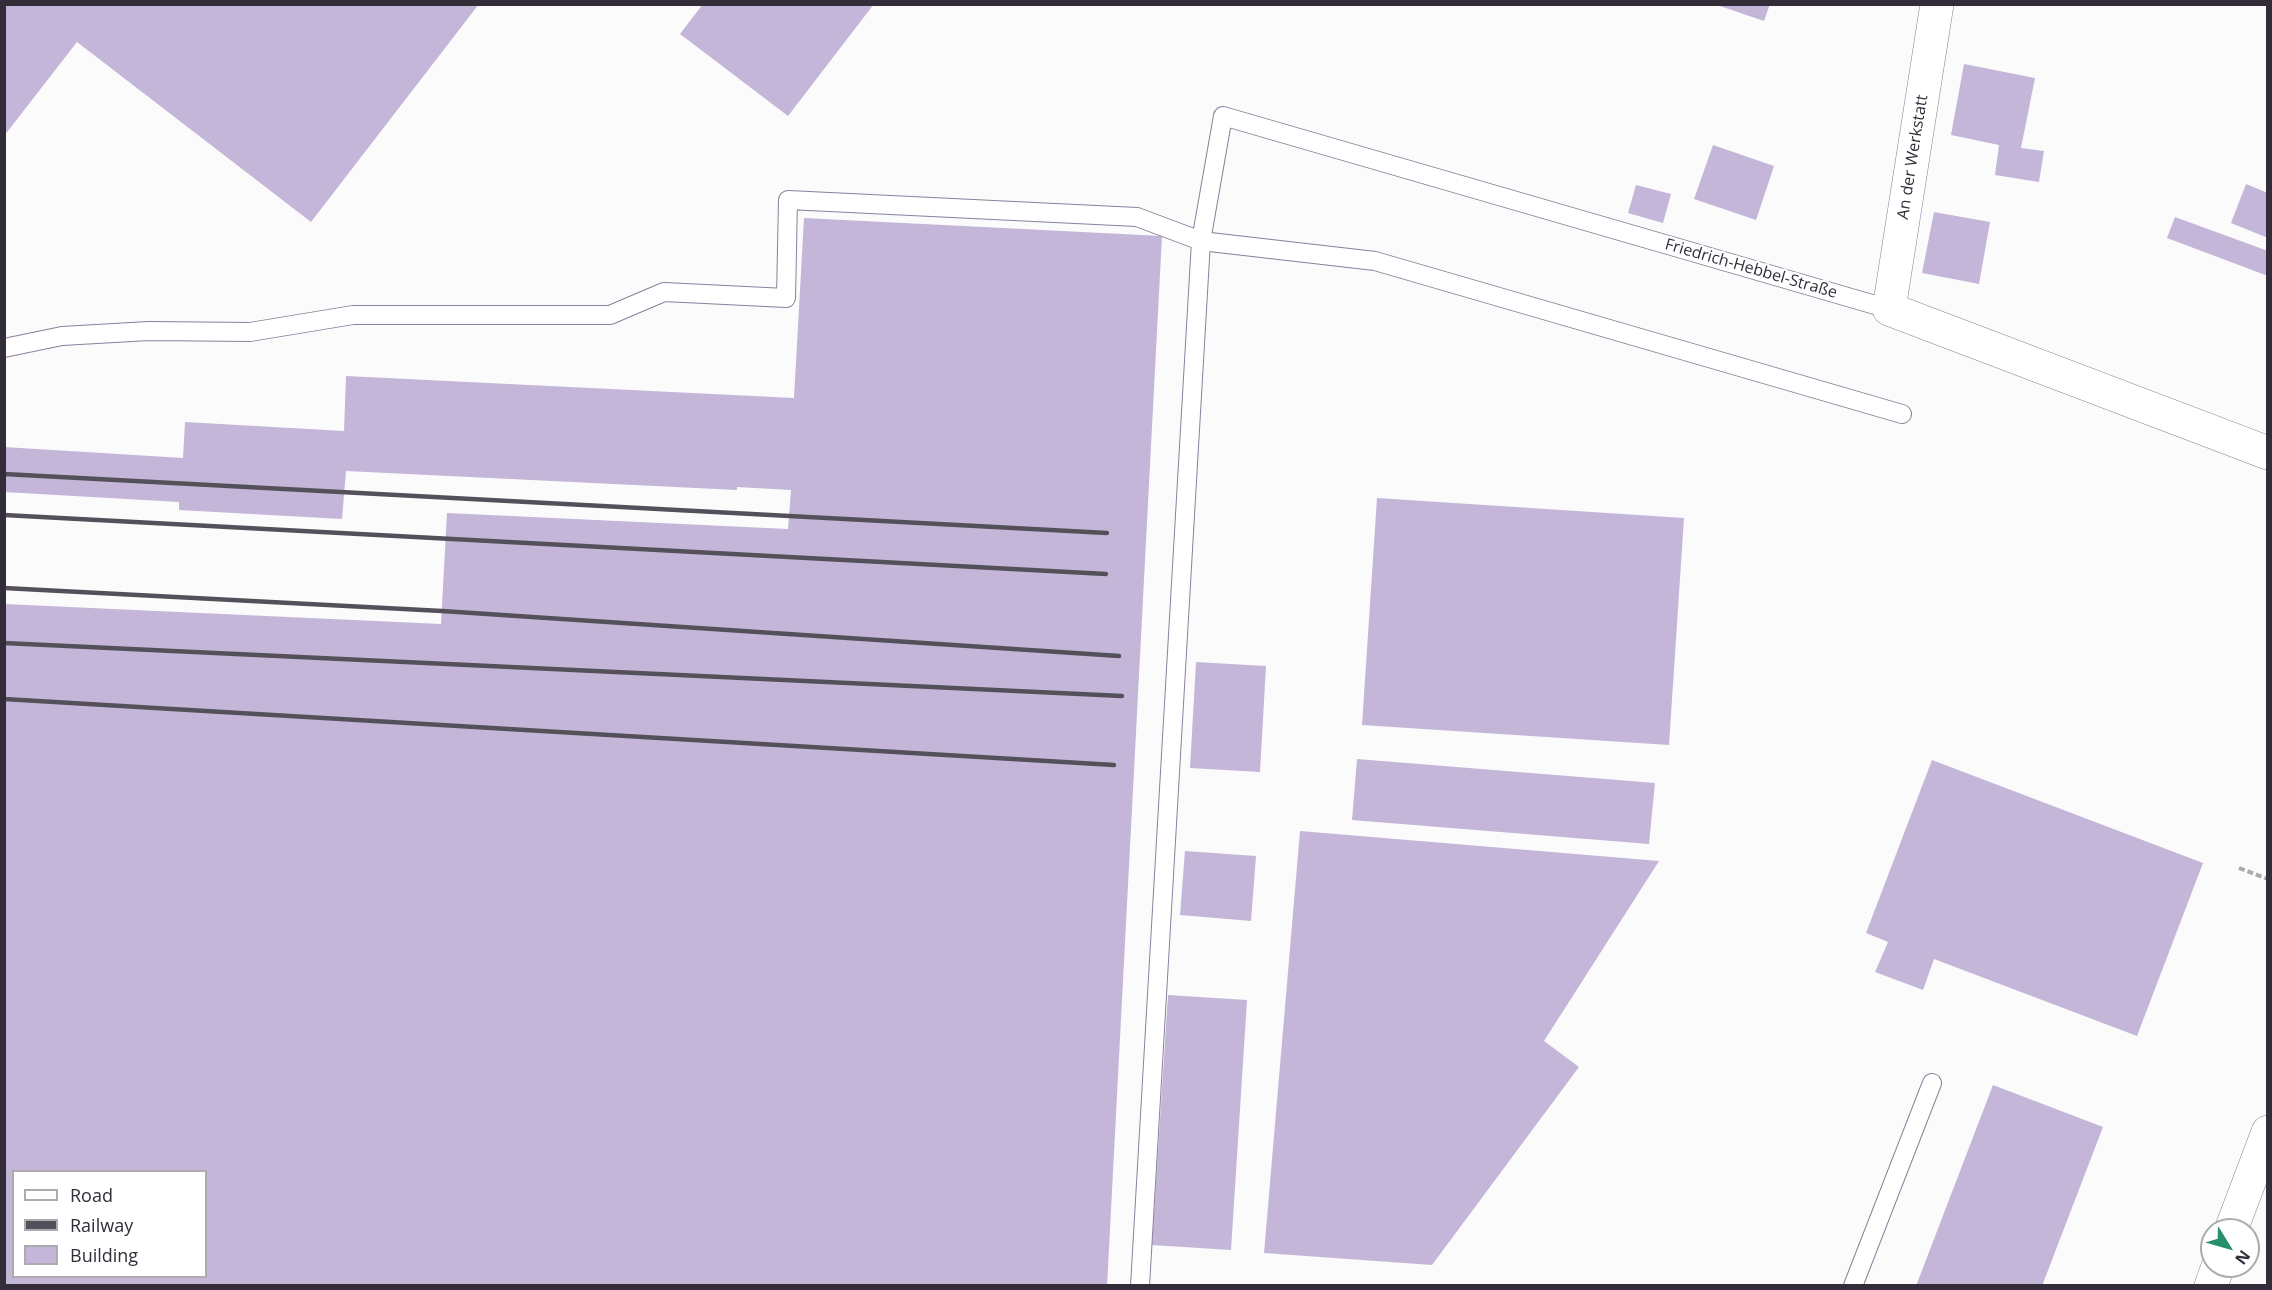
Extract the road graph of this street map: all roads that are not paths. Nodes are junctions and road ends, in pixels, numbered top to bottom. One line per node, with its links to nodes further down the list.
1 (1937, 4): 3 (street, An der Werkstatt)
2 (1201, 241): 3 (lane, Friedrich-Hebbel-Straße); 4 (lane); 5 (lane); 10 (lane)
3 (1889, 309): 6 (street, Friedrich-Hebbel-Straße)
4 (4, 348)
5 (1902, 414)
6 (2268, 453)
7 (1932, 1083): 11 (lane)
8 (2268, 1132): 9 (street)
9 (2236, 1218)
10 (1140, 1286)
11 (1854, 1286)

